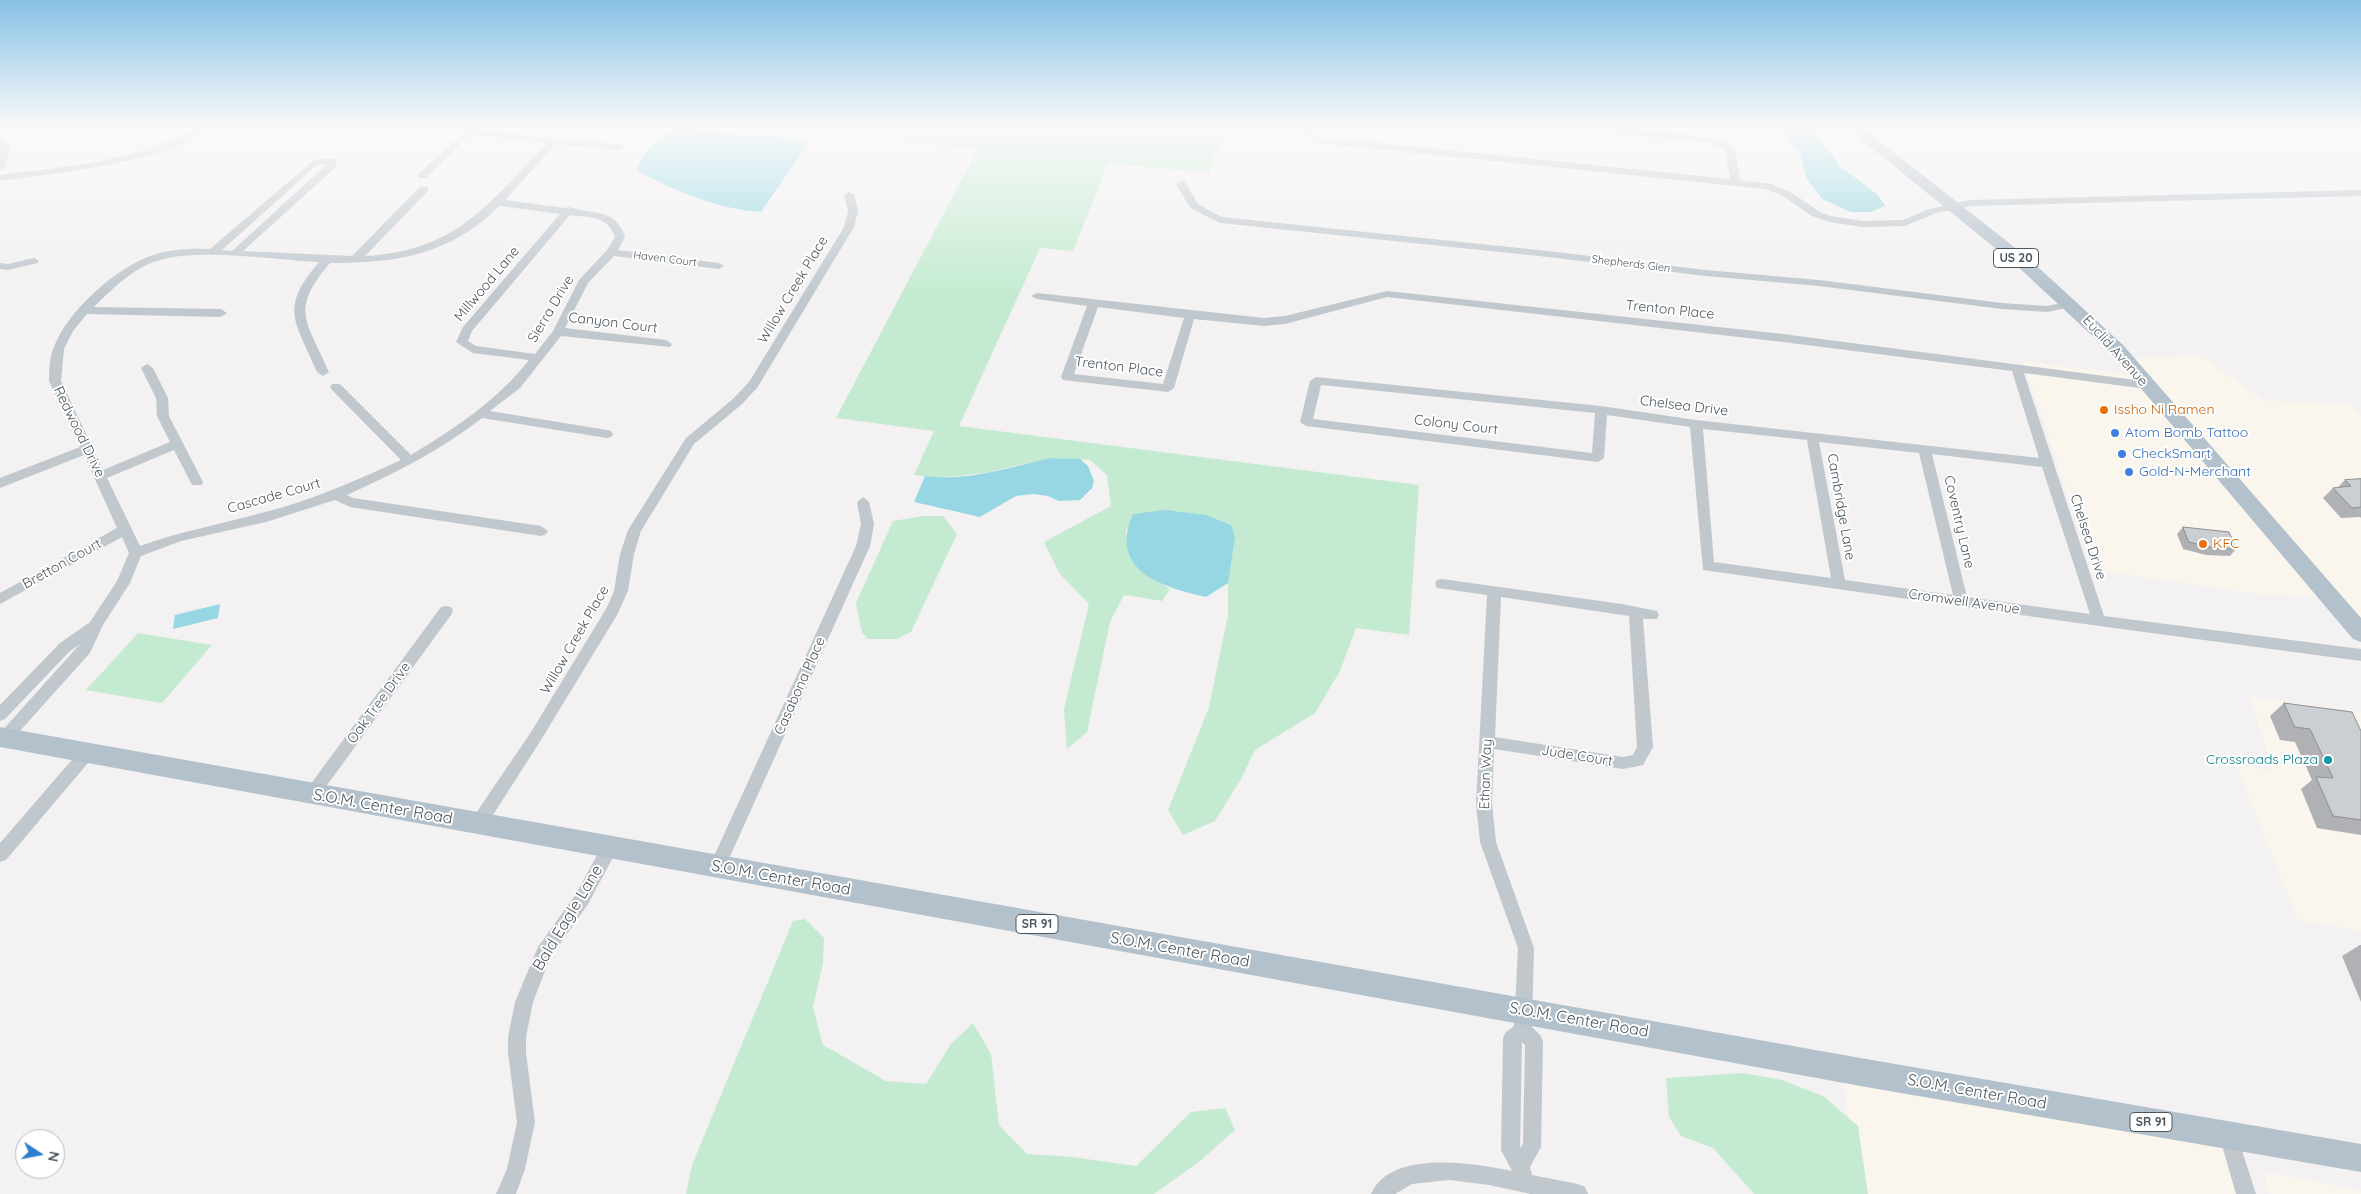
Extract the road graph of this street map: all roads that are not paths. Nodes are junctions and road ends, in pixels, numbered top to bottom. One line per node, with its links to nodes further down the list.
1 (291, 184): 14 (street)
2 (312, 184): 15 (street)
3 (513, 184): 10 (street)
4 (1181, 184): 23 (street, Shepherds Glen)
5 (1749, 184): 11 (street)
6 (1924, 184): 11 (main road, Euclid Avenue / US 20)
7 (424, 189): 17 (street)
8 (2361, 193): 11 (street)
9 (848, 195): 70 (street, Willow Creek Place)
10 (496, 202): 12 (street, Sierra Drive); 17 (street)
11 (1952, 206): 23 (main road, Euclid Avenue / US 20)
12 (569, 210): 13 (street, Sierra Drive); 29 (street, Millwood Lane)
13 (611, 252): 20 (street, Haven Court); 27 (street, Sierra Drive)
14 (212, 253): 15 (street, Redwood Drive); 24 (street, Redwood Drive)
15 (234, 254): 16 (street)
16 (328, 258): 17 (street); 32 (street)
17 (356, 259)
18 (34, 261): 19 (street)
19 (0, 266)
20 (719, 266)
21 (1037, 296): 22 (street, Trenton Place)
22 (1093, 304): 26 (street, Trenton Place); 26 (street, Trenton Place)
23 (2072, 304): 34 (main road, Euclid Avenue / US 20)
24 (82, 310): 25 (street); 42 (street, Redwood Drive)
25 (221, 312)
26 (1190, 315): 30 (street, Trenton Place)
27 (558, 332): 28 (street, Canyon Court); 29 (street, Sierra Drive)
28 (666, 344)
29 (539, 358): 37 (street, Sierra Drive)
30 (2016, 367): 34 (street, Trenton Place); 45 (street, Chelsea Drive)
31 (147, 368): 41 (street)
32 (323, 372)
33 (1316, 381): 36 (street, Chelsea Drive); 36 (street, Colony Court)
34 (2147, 386): 64 (main road, Euclid Avenue / US 20)
35 (336, 388): 44 (street)
36 (1601, 410): 38 (street, Chelsea Drive)
37 (482, 414): 39 (street); 44 (street, Sierra Drive)
38 (1696, 424): 40 (street, Chelsea Drive); 55 (street, Cromwell Avenue)
39 (607, 434)
40 (1812, 436): 43 (street, Chelsea Drive); 55 (street, Cambridge Lane)
41 (178, 444): 46 (street); 47 (street)
42 (87, 449): 46 (street, Redwood Drive); 48 (street)
43 (1926, 450): 45 (street, Chelsea Drive); 58 (street, Coventry Lane)
44 (410, 461): 49 (street, Sierra Drive)
45 (2048, 462): 62 (street, Chelsea Drive)
46 (101, 476): 51 (street, Redwood Drive)
47 (197, 482)
48 (0, 483)
49 (336, 495): 52 (street, Cascade Court); 53 (street, Cascade Court)
50 (863, 502): 73 (street, Casabona Place)
51 (124, 530): 53 (street, Redwood Drive); 57 (street, Bretton Court)
52 (541, 531)
53 (136, 553): 63 (street)
54 (1442, 584): 56 (street)
55 (1839, 584): 58 (street, Cromwell Avenue)
56 (1494, 592): 60 (street); 67 (street, Ethan Way)
57 (0, 599)
58 (1961, 601): 62 (street, Cromwell Avenue)
59 (446, 611): 69 (street, Oak Tree Drive)
60 (1636, 613): 61 (street); 67 (street, Jude Court)
61 (1652, 616)
62 (2099, 621): 65 (street, Cromwell Avenue)
63 (96, 624): 66 (street); 66 (street)
64 (2361, 633)
65 (2361, 655)
66 (2, 730): 68 (main road, S.O.M. Center Road / SR 91)
67 (1487, 742): 74 (street, Ethan Way)
68 (88, 752): 69 (main road, S.O.M. Center Road / SR 91); 72 (street)
69 (312, 794): 70 (main road, S.O.M. Center Road / SR 91)
70 (478, 824): 71 (main road, S.O.M. Center Road / SR 91)
71 (610, 848): 73 (main road, S.O.M. Center Road / SR 91); 78 (street, Bald Eagle Lane)
72 (0, 856)
73 (717, 867): 74 (main road, S.O.M. Center Road / SR 91)
74 (1524, 1020): 75 (main road, S.O.M. Center Road / SR 91); 77 (street)
75 (2228, 1135): 76 (main road, S.O.M. Center Road / SR 91); 81 (street)
76 (2361, 1158)
77 (1522, 1174): 79 (street); 80 (street)
78 (506, 1194)
79 (1381, 1194)
80 (1578, 1194)
81 (2246, 1194)

